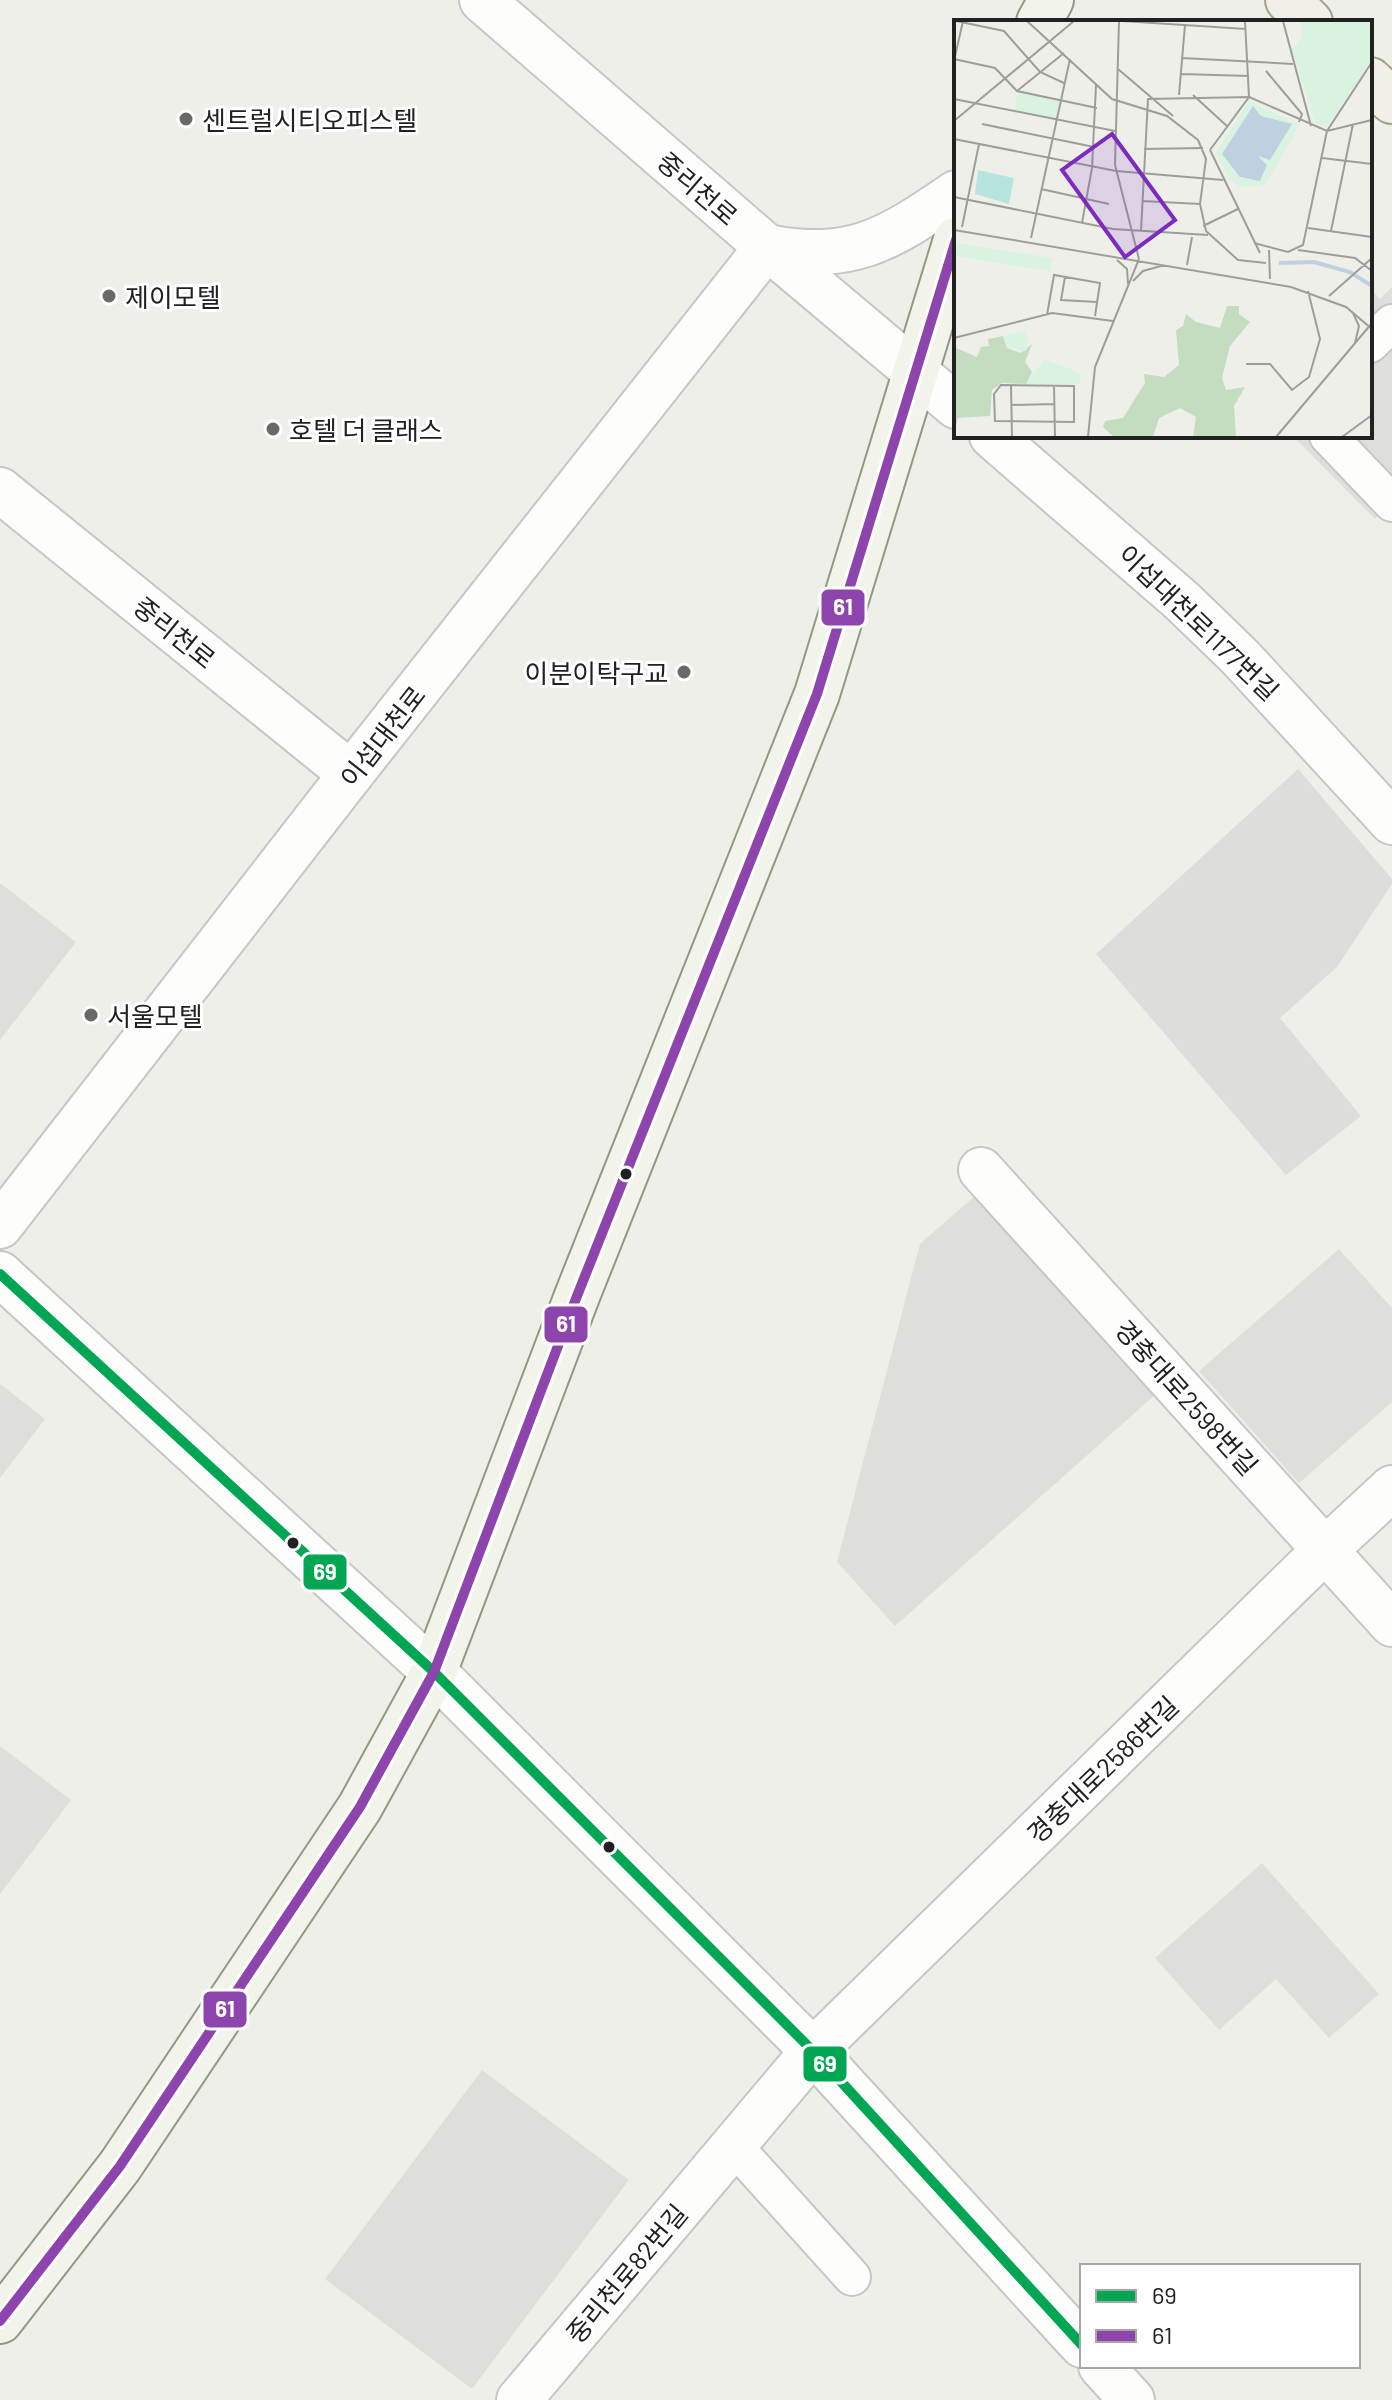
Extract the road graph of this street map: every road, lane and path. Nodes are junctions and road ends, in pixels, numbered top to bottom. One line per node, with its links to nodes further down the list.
1 (482, 0): 10 (street, 중리천로)
2 (1051, 0): 4 (main road)
3 (1288, 0): 5 (main road)
4 (1040, 20)
5 (1308, 20)
6 (1372, 82): 7 (main road)
7 (1392, 101)
8 (954, 194): 10 (street)
9 (954, 246): 13 (main road)
10 (767, 247): 13 (street, 중리천로); 19 (street, 이섭대천로)
11 (1392, 323): 12 (lane)
12 (1372, 342)
13 (915, 373): 14 (street); 27 (main road)
14 (954, 404)
15 (994, 438): 20 (street, 이섭대천로1177번길)
16 (1330, 438): 18 (lane)
17 (0, 490): 19 (street, 중리천로)
18 (1392, 503)
19 (351, 774): 22 (street, 이섭대천로)
20 (1392, 822)
21 (981, 1170): 25 (street, 경충대로2598번길)
22 (0, 1226)
23 (0, 1274): 27 (street)
24 (1392, 1488): 25 (street, 경충대로2586번길)
25 (1325, 1550): 26 (street, 경충대로2598번길); 28 (street, 경충대로2586번길)
26 (1392, 1624)
27 (434, 1672): 28 (street); 31 (main road)
28 (813, 2051): 29 (street, 중리천로82번길); 32 (street)
29 (733, 2145): 30 (lane); 34 (street, 중리천로82번길)
30 (852, 2277)
31 (0, 2321)
32 (1080, 2343)
33 (1103, 2368): 35 (street)
34 (519, 2400)
35 (1132, 2400)

